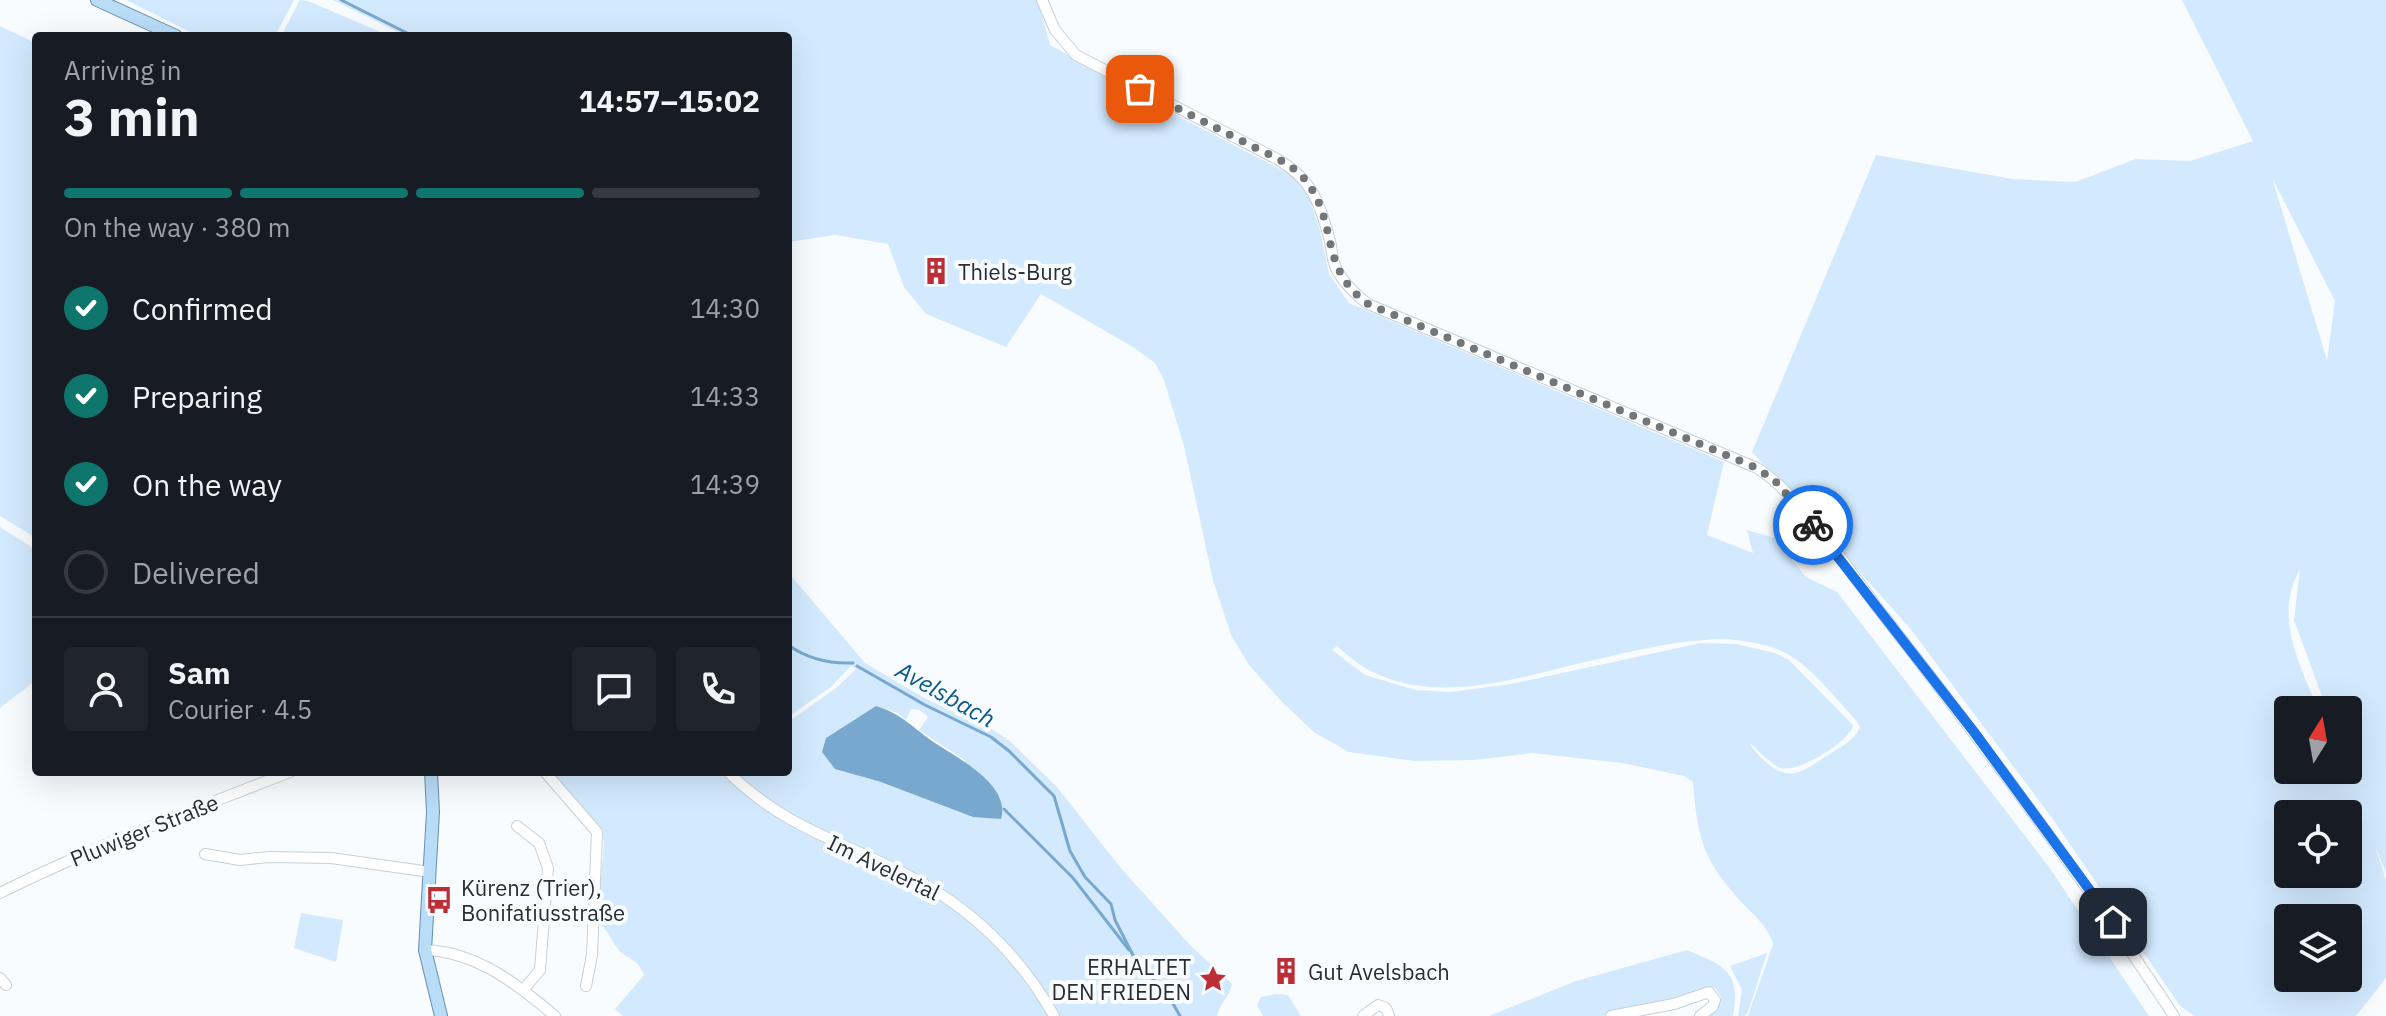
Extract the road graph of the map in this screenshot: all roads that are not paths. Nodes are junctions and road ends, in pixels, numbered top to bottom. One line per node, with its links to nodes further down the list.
1 (97, 0): 3 (main road)
2 (1042, 0): 22 (street)
3 (167, 32)
4 (279, 776): 11 (street, Pluwiger Straße)
5 (431, 776): 10 (main road)
6 (548, 776): 13 (street)
7 (732, 776): 17 (street, Im Avelertal)
8 (517, 826): 14 (street)
9 (205, 854): 10 (street)
10 (430, 872): 12 (main road)
11 (0, 893)
12 (425, 950): 14 (street); 15 (main road)
13 (586, 986)
14 (524, 989): 16 (street)
15 (441, 1016)
16 (555, 1016)
17 (1054, 1016)
18 (1363, 1016): 19 (street)
19 (1389, 1016)
20 (1611, 1016): 21 (street)
21 (1700, 1016)
22 (2174, 1016)

